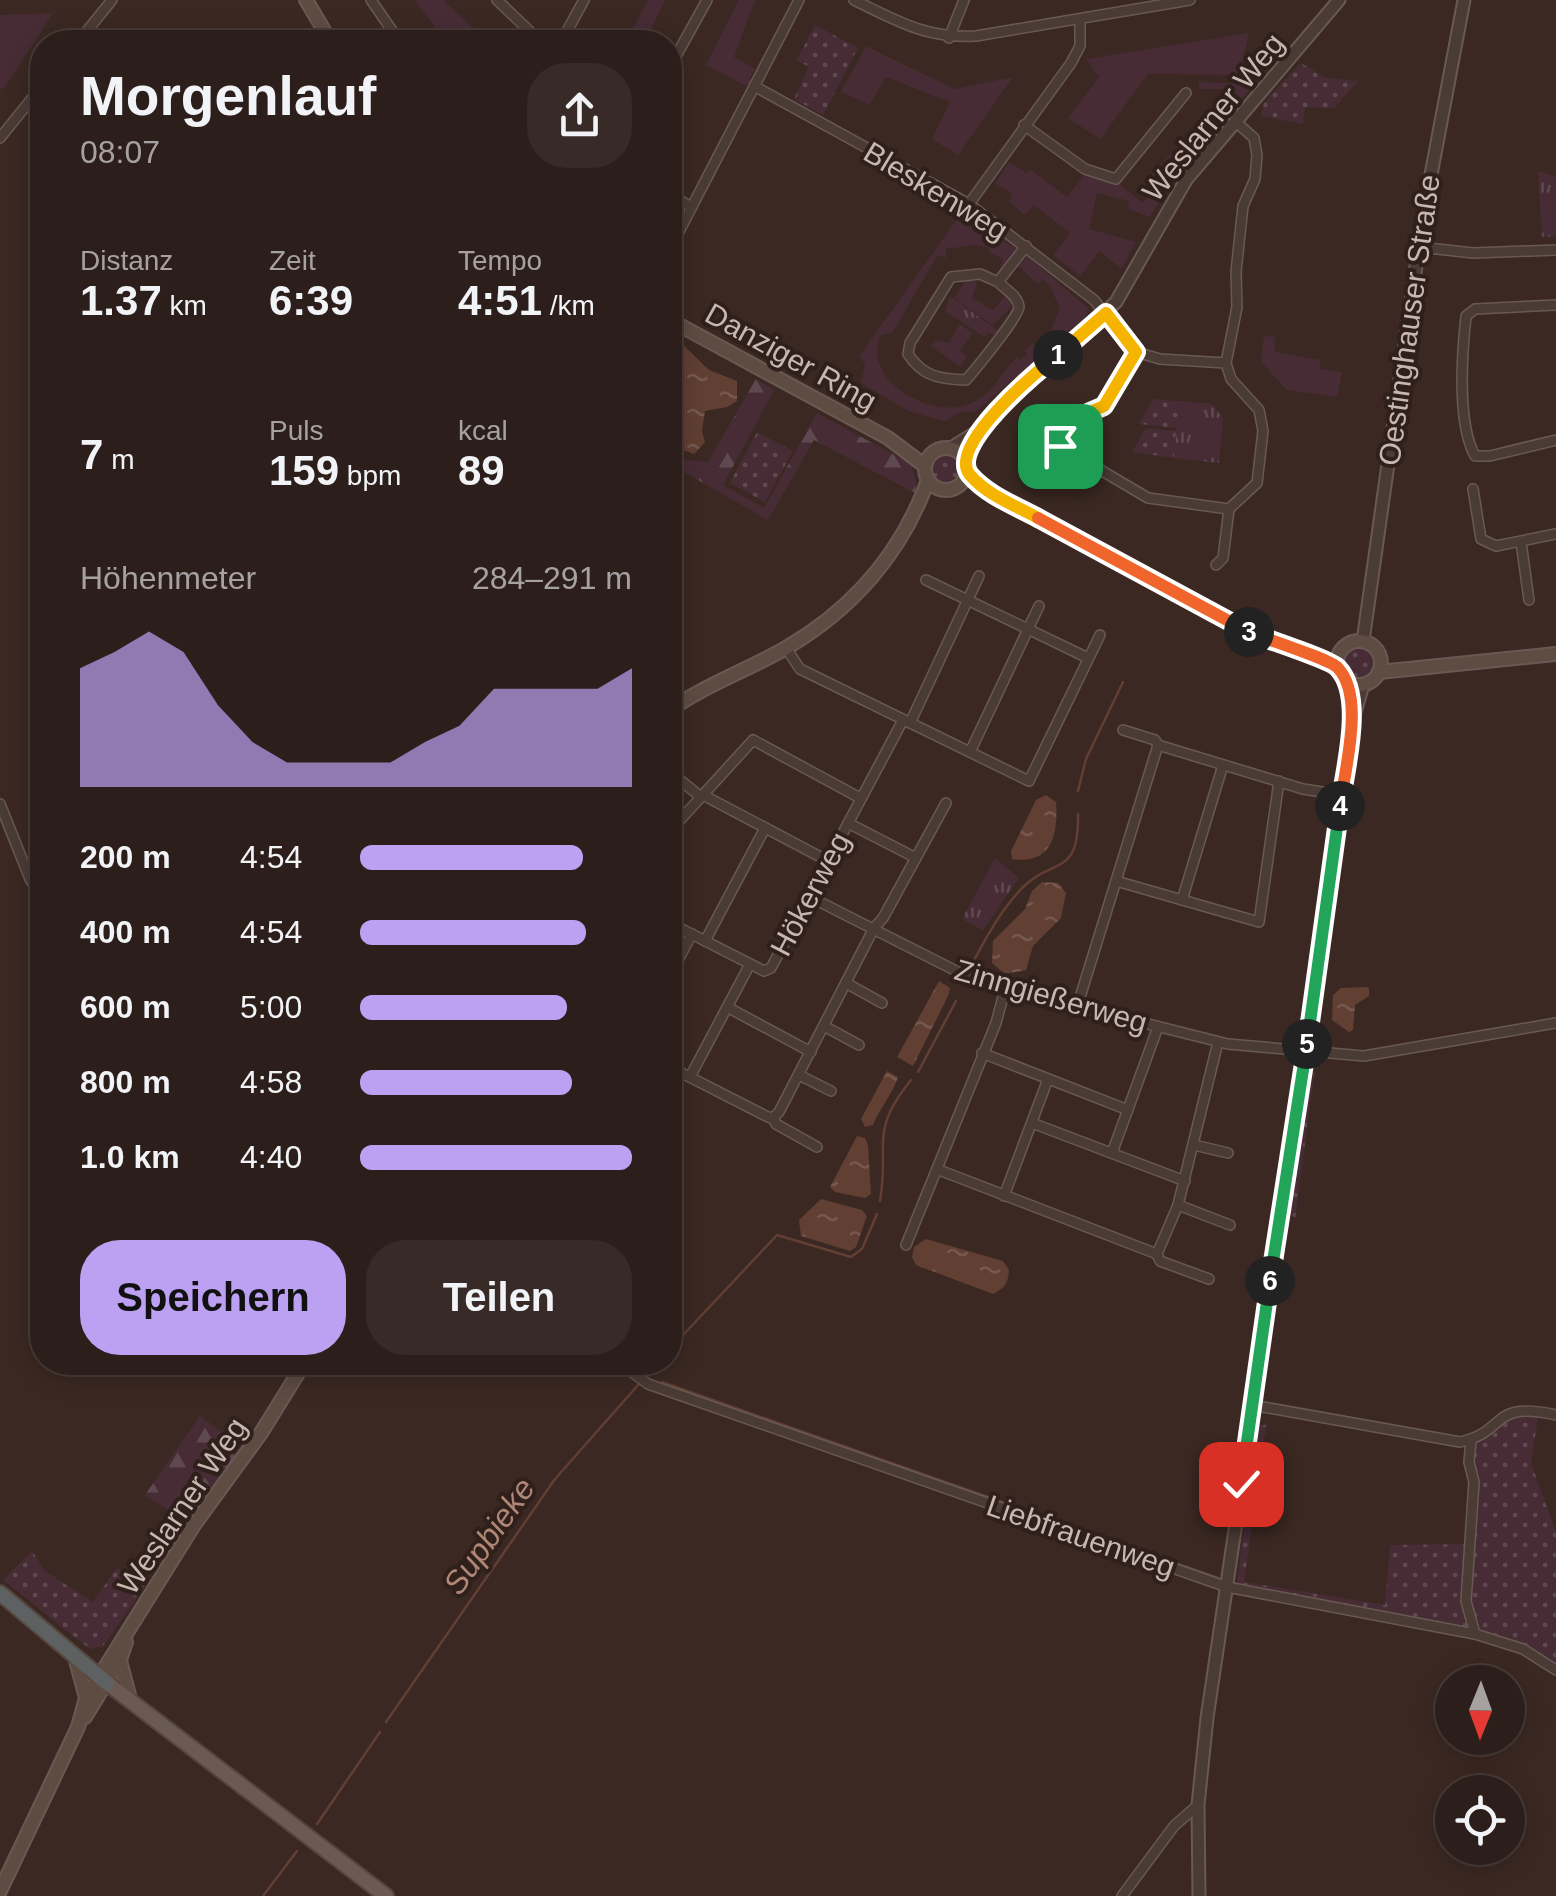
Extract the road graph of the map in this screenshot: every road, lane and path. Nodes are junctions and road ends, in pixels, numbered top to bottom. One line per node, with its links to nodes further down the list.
1 (112, 0): 14 (street)
2 (306, 0): 15 (main road)
3 (371, 0): 16 (street)
4 (584, 0): 18 (street)
5 (706, 0): 20 (street)
6 (800, 0): 21 (street)
7 (854, 0): 19 (street)
8 (964, 0): 19 (street)
9 (1190, 0): 13 (street)
10 (1339, 0): 24 (street, Weslarner Weg)
11 (1464, 0): 32 (street, Oestinghauser Straße)
12 (501, 1): 17 (street)
13 (1080, 19): 19 (street); 25 (street)
14 (88, 30)
15 (324, 30)
16 (392, 30)
17 (529, 30)
18 (568, 30)
19 (950, 38)
20 (682, 45)
21 (754, 86): 28 (street, Bleskenweg); 29 (street)
22 (1186, 93): 25 (street)
23 (30, 101): 26 (street)
24 (1236, 122): 36 (street, Weslarner Weg); 39 (street)
25 (1024, 125): 28 (street)
26 (0, 138)
27 (682, 201): 29 (street)
28 (969, 204): 31 (street, Bleskenweg)
29 (691, 206): 30 (street)
30 (682, 224)
31 (1026, 246): 34 (street); 36 (street, Bleskenweg)
32 (1419, 247): 33 (street); 61 (street, Oestinghauser Straße)
33 (1556, 250)
34 (998, 282): 34 (street)
35 (1556, 305): 42 (street)
36 (1103, 316): 38 (street, Bleskenweg); 40 (street, Weslarner Weg)
37 (682, 326): 41 (main road, Danziger Ring)
38 (1136, 352): 39 (street); 43 (street)
39 (1226, 363): 50 (street)
40 (979, 431): 44 (street, Weslarner Weg); 47 (street, Weslarner Weg)
41 (888, 438): 45 (main road, Danziger Ring); 48 (main road, Danziger Ring)
42 (1556, 440)
43 (1060, 446): 46 (street); 50 (street)
44 (951, 448): 45 (main road); 47 (main road)
45 (933, 452): 48 (main road)
46 (1051, 460)
47 (964, 472): 48 (main road); 66 (main road)
48 (931, 478): 62 (main road)
49 (1473, 489): 52 (street)
50 (1230, 510): 53 (street)
51 (1556, 534): 52 (street)
52 (1521, 542): 57 (street)
53 (1216, 566)
54 (979, 576): 56 (street, Hökerweg)
55 (926, 580): 56 (street)
56 (968, 600): 59 (street); 71 (street, Hökerweg)
57 (1529, 600)
58 (1040, 606): 59 (street)
59 (1029, 630): 64 (street); 74 (street)
60 (1100, 635): 64 (street)
61 (1363, 642): 65 (main road); 66 (main road)
62 (786, 648): 70 (main road); 71 (street)
63 (1556, 654): 67 (main road)
64 (1088, 658): 74 (street)
65 (1380, 658): 67 (main road); 68 (main road)
66 (1338, 660): 69 (main road)
67 (1414, 667): 68 (main road)
68 (1379, 672): 69 (main road)
69 (1356, 684): 78 (street)
70 (682, 703)
71 (906, 722): 74 (street); 80 (street, Hökerweg)
72 (1123, 730): 73 (street)
73 (1158, 745): 75 (street); 89 (street)
74 (970, 752)
75 (1222, 764): 77 (street); 91 (street)
76 (682, 781): 79 (street)
77 (1279, 782): 78 (street); 91 (street)
78 (1341, 795): 109 (street)
79 (702, 796): 80 (street); 83 (street); 85 (street)
80 (860, 798): 84 (street, Hökerweg)
81 (946, 803): 86 (street)
82 (0, 804): 88 (street)
83 (682, 818)
84 (848, 823): 86 (street); 87 (street, Hökerweg)
85 (765, 828): 87 (street); 95 (street)
86 (916, 858): 92 (street)
87 (828, 861): 90 (street, Hökerweg)
88 (30, 879)
89 (1116, 881): 91 (street); 102 (street)
90 (810, 897): 92 (street, Zinngießerweg); 97 (street, Hökerweg)
91 (1182, 900)
92 (874, 928): 98 (street); 99 (street, Zinngießerweg)
93 (682, 929): 94 (street, Hökerweg)
94 (692, 934): 95 (street, Hökerweg); 96 (street)
95 (704, 940): 97 (street, Hökerweg)
96 (682, 953)
97 (750, 964): 101 (street)
98 (846, 983): 100 (street); 104 (street)
99 (1005, 990): 102 (street, Zinngießerweg); 110 (street)
100 (882, 1002)
101 (728, 1007): 108 (street); 113 (street)
102 (1077, 1007): 105 (street, Zinngießerweg)
103 (1556, 1023): 109 (street, Zinngießerweg)
104 (824, 1026): 107 (street); 108 (street)
105 (1158, 1027): 106 (street, Zinngießerweg); 116 (street)
106 (1218, 1042): 109 (street, Zinngießerweg); 119 (street)
107 (859, 1046)
108 (811, 1052): 112 (street)
109 (1306, 1052): 133 (street)
110 (982, 1053): 114 (street); 123 (street)
111 (682, 1074): 113 (street)
112 (799, 1074): 115 (street); 117 (street)
113 (690, 1078): 117 (street)
114 (1048, 1079): 116 (street); 118 (street)
115 (831, 1091)
116 (1128, 1110): 122 (street)
117 (773, 1118): 120 (street)
118 (1032, 1123): 122 (street); 125 (street)
119 (1194, 1145): 121 (street); 124 (street)
120 (817, 1147)
121 (1228, 1153)
122 (1112, 1154): 124 (street)
123 (939, 1170): 125 (street); 128 (street)
124 (1185, 1181): 126 (street)
125 (1004, 1196): 129 (street)
126 (1178, 1205): 127 (street); 129 (street)
127 (1230, 1225)
128 (906, 1246)
129 (1157, 1254): 130 (street)
130 (1208, 1279)
131 (297, 1375): 138 (main road, Weslarner Weg)
132 (636, 1375): 136 (street, Liebfrauenweg)
133 (1252, 1405): 135 (street); 136 (street)
134 (1556, 1414): 135 (street)
135 (1470, 1440): 139 (street)
136 (1226, 1587): 139 (street, Liebfrauenweg); 147 (street)
137 (0, 1593): 140 (highway)
138 (132, 1626): 141 (main road, Weslarner Weg); 143 (main road, Weslarner Weg)
139 (1475, 1634): 142 (street, Liebfrauenweg)
140 (75, 1657): 143 (highway); 144 (main road)
141 (120, 1660): 143 (main road, Weslarner Weg); 145 (main road)
142 (1556, 1670)
143 (103, 1680): 144 (main road, Weslarner Weg); 145 (main road); 146 (main road, Weslarner Weg)
144 (86, 1698): 146 (main road, Weslarner Weg)
145 (131, 1702): 149 (main road)
146 (78, 1727): 148 (main road, Weslarner Weg)
147 (1198, 1804): 150 (street); 151 (street)
148 (0, 1891)
149 (386, 1896)
150 (1122, 1896)
151 (1199, 1896)

